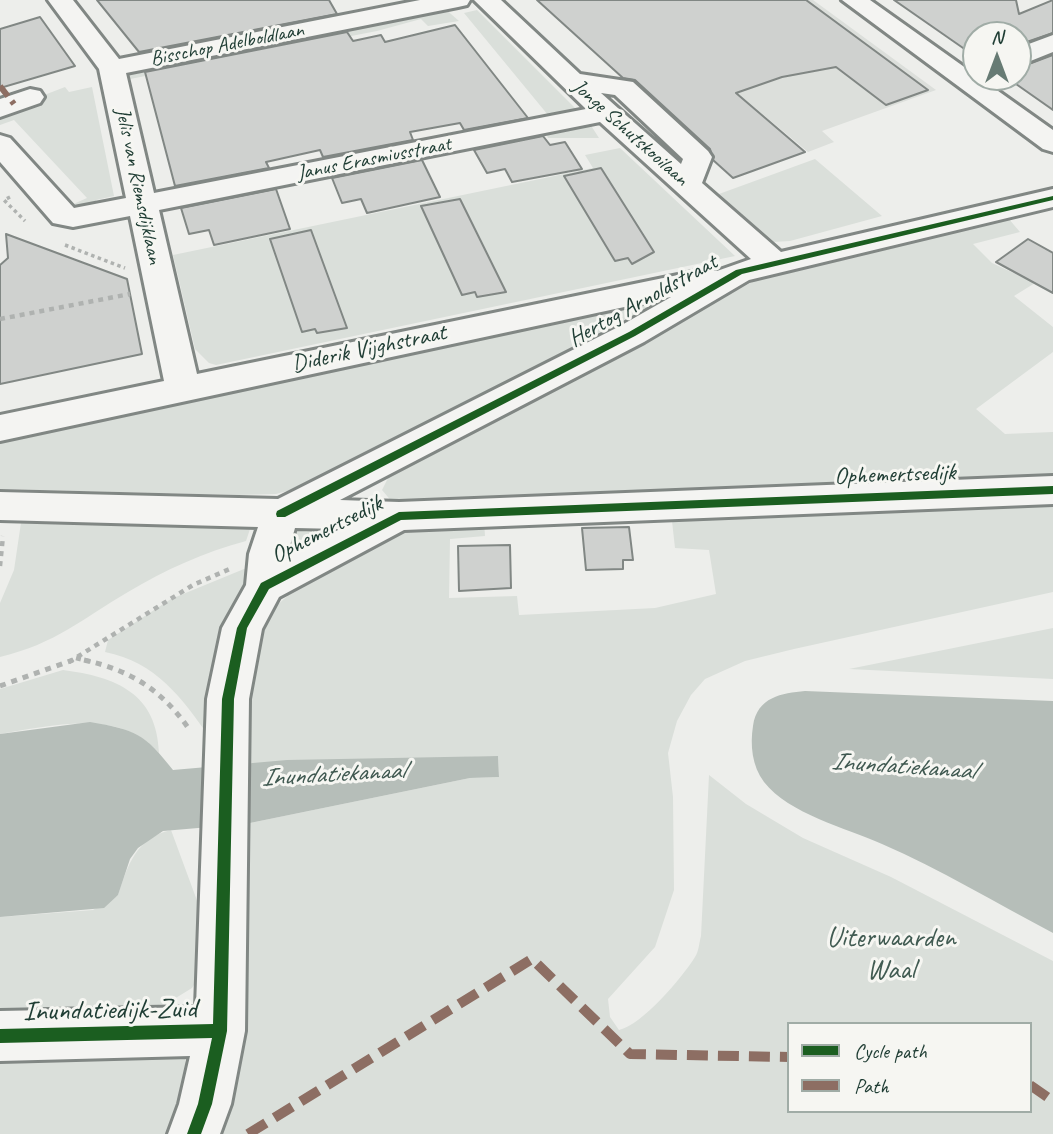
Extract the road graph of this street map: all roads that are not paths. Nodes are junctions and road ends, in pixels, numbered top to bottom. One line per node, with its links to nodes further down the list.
1 (60, 0): 8 (street, Jelis van Riemsdijklaan)
2 (458, 0): 8 (street, Bisschop Adelboldlaan)
3 (486, 0): 11 (street, Jonge Schutskooilaan)
4 (831, 0): 10 (street)
5 (854, 0): 9 (street)
6 (1053, 43): 7 (street)
7 (1032, 52)
8 (112, 68): 20 (street, Jelis van Riemsdijklaan)
9 (962, 73)
10 (962, 74)
11 (572, 81): 15 (street, Jonge Schutskooilaan); 18 (street)
12 (986, 91): 16 (street)
13 (30, 97): 14 (street)
14 (0, 109)
15 (606, 113): 18 (street, Jonge Schutskooilaan); 20 (street, Janus Erasmiusstraat)
16 (1053, 143)
17 (0, 144): 20 (street, Janus Erasmiusstraat)
18 (687, 185): 21 (street, Jonge Schutskooilaan)
19 (1053, 198): 21 (street, Hertog Arnoldstraat)
20 (142, 205): 23 (street, Jelis van Riemsdijklaan)
21 (775, 264): 22 (street, Hertog Arnoldstraat)
22 (739, 272): 23 (street, Diderik Vijghstraat); 27 (street, Hertog Arnoldstraat)
23 (183, 388): 24 (street, Diderik Vijghstraat)
24 (0, 428)
25 (1053, 490): 28 (street, Ophemertsedijk)
26 (0, 506): 27 (street, Ophemertsedijk)
27 (281, 514): 28 (street, Ophemertsedijk); 29 (street, Ophemertsedijk)
28 (399, 516): 29 (street, Ophemertsedijk)
29 (266, 570): 30 (street, Ophemertsedijk)
30 (220, 1031): 31 (street, Inundatiedijk-Zuid); 32 (street, Ophemertsedijk)
31 (0, 1035)
32 (194, 1134)

